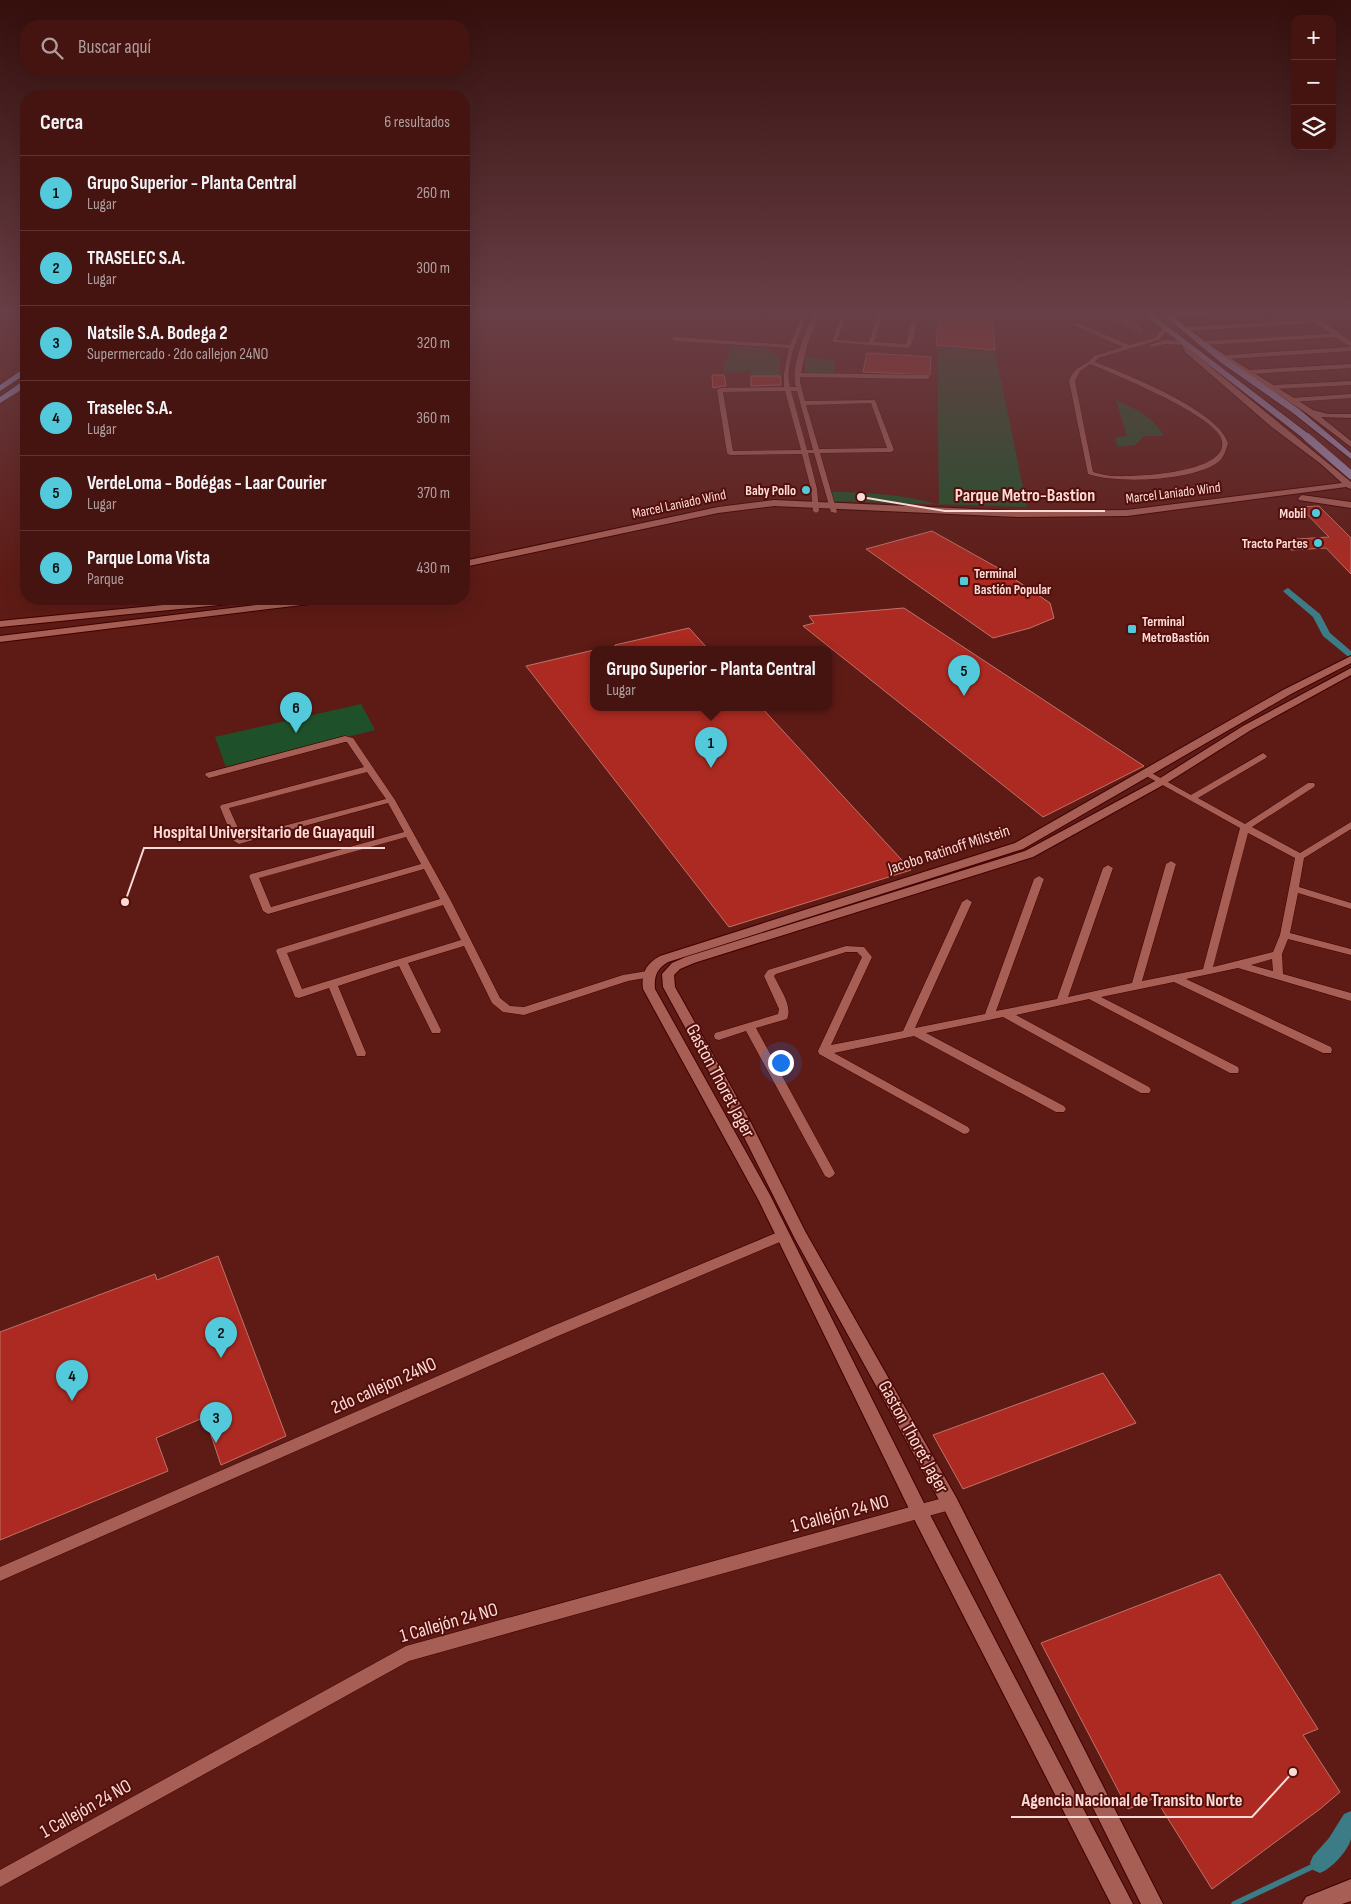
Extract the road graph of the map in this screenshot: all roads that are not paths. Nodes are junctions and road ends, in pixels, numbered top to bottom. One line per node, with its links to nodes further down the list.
1 (722, 401): 13 (street)
2 (791, 401): 13 (street)
3 (1076, 401): 4 (street)
4 (1171, 401)
5 (1246, 401): 16 (main road)
6 (1260, 401): 18 (main road, bridge)
7 (1281, 401): 15 (main road)
8 (1293, 401): 10 (main road)
9 (803, 403): 14 (street); 14 (street)
10 (1308, 410): 11 (main road); 12 (main road)
11 (1351, 416)
12 (1351, 445)
13 (804, 452): 14 (street); 23 (street)
14 (817, 452): 24 (street)
15 (1351, 457)
16 (1327, 465): 17 (main road); 19 (main road); 20 (main road)
17 (1351, 469)
18 (1351, 475)
19 (1350, 487): 20 (main road, Marcel Laniado Wind); 21 (main road, Marcel Laniado Wind)
20 (1320, 488): 24 (main road, Marcel Laniado Wind)
21 (1302, 498): 22 (main road); 24 (main road, Marcel Laniado Wind)
22 (1351, 505)
23 (816, 508): 24 (main road, Marcel Laniado Wind); 25 (main road, Marcel Laniado Wind); 26 (main road, Marcel Laniado Wind)
24 (833, 509)
25 (470, 563)
26 (470, 571)
27 (189, 605): 29 (main road)
28 (277, 605): 30 (main road)
29 (0, 624)
30 (0, 639)
31 (1351, 659): 35 (main road, Jacobo Ratinoff Milstein)
32 (1351, 671): 37 (main road, Jacobo Ratinoff Milstein)
33 (1263, 756): 39 (street)
34 (368, 769): 36 (street); 40 (street); 40 (street)
35 (1145, 773): 37 (street); 53 (main road, Jacobo Ratinoff Milstein)
36 (209, 775)
37 (1160, 782): 39 (street); 53 (main road, Jacobo Ratinoff Milstein)
38 (1311, 785): 42 (street)
39 (1192, 798): 42 (street)
40 (390, 800): 43 (street)
41 (1351, 825): 44 (street)
42 (1245, 828): 44 (street); 60 (street)
43 (409, 833): 46 (street); 46 (street)
44 (1300, 857): 49 (street)
45 (1171, 864): 66 (street)
46 (427, 866): 50 (street)
47 (1108, 868): 69 (street)
48 (1039, 879): 71 (street)
49 (1294, 889): 52 (street); 54 (street)
50 (446, 901): 55 (street); 65 (street)
51 (967, 902): 74 (street)
52 (1351, 906)
53 (841, 908): 61 (main road, Jacobo Ratinoff Milstein); 62 (main road, Jacobo Ratinoff Milstein)
54 (1285, 935): 56 (street); 57 (street)
55 (466, 942): 58 (street); 62 (street)
56 (1351, 952)
57 (1277, 954): 59 (street); 63 (street)
58 (402, 962): 65 (street); 73 (street)
59 (1238, 965): 60 (street); 63 (street)
60 (1207, 972): 64 (street)
61 (668, 974): 82 (main road, Gaston Thoret Jager)
62 (647, 975): 83 (main road, Gaston Thoret Jager)
63 (1278, 976): 68 (street)
64 (1175, 978): 66 (street); 76 (street)
65 (332, 984): 78 (street)
66 (1136, 986): 67 (street)
67 (1091, 996): 69 (street); 79 (street)
68 (1351, 997)
69 (1061, 1002): 70 (street)
70 (1004, 1014): 71 (street); 80 (street)
71 (989, 1017): 74 (street)
72 (750, 1028): 75 (street); 77 (street); 85 (street)
73 (436, 1030)
74 (911, 1033): 77 (street); 81 (street)
75 (719, 1036)
76 (1327, 1050)
77 (823, 1051): 84 (street)
78 (361, 1053)
79 (1234, 1070)
80 (1146, 1090)
81 (1060, 1109)
82 (742, 1119): 83 (main road); 87 (main road, Gaston Thoret Jager)
83 (723, 1125): 86 (main road, Gaston Thoret Jager)
84 (964, 1130)
85 (829, 1173)
86 (783, 1235): 88 (main road, Gaston Thoret Jager); 89 (street, 2do callejon 24NO)
87 (950, 1503): 88 (street, 1 Callejón 24 NO); 93 (main road, Gaston Thoret Jager)
88 (920, 1513): 90 (street, 1 Callejón 24 NO); 92 (main road, Gaston Thoret Jager)
89 (0, 1574)
90 (0, 1879)
91 (1351, 1890): 94 (main road)
92 (1122, 1904)
93 (1152, 1904)
94 (1312, 1904)

